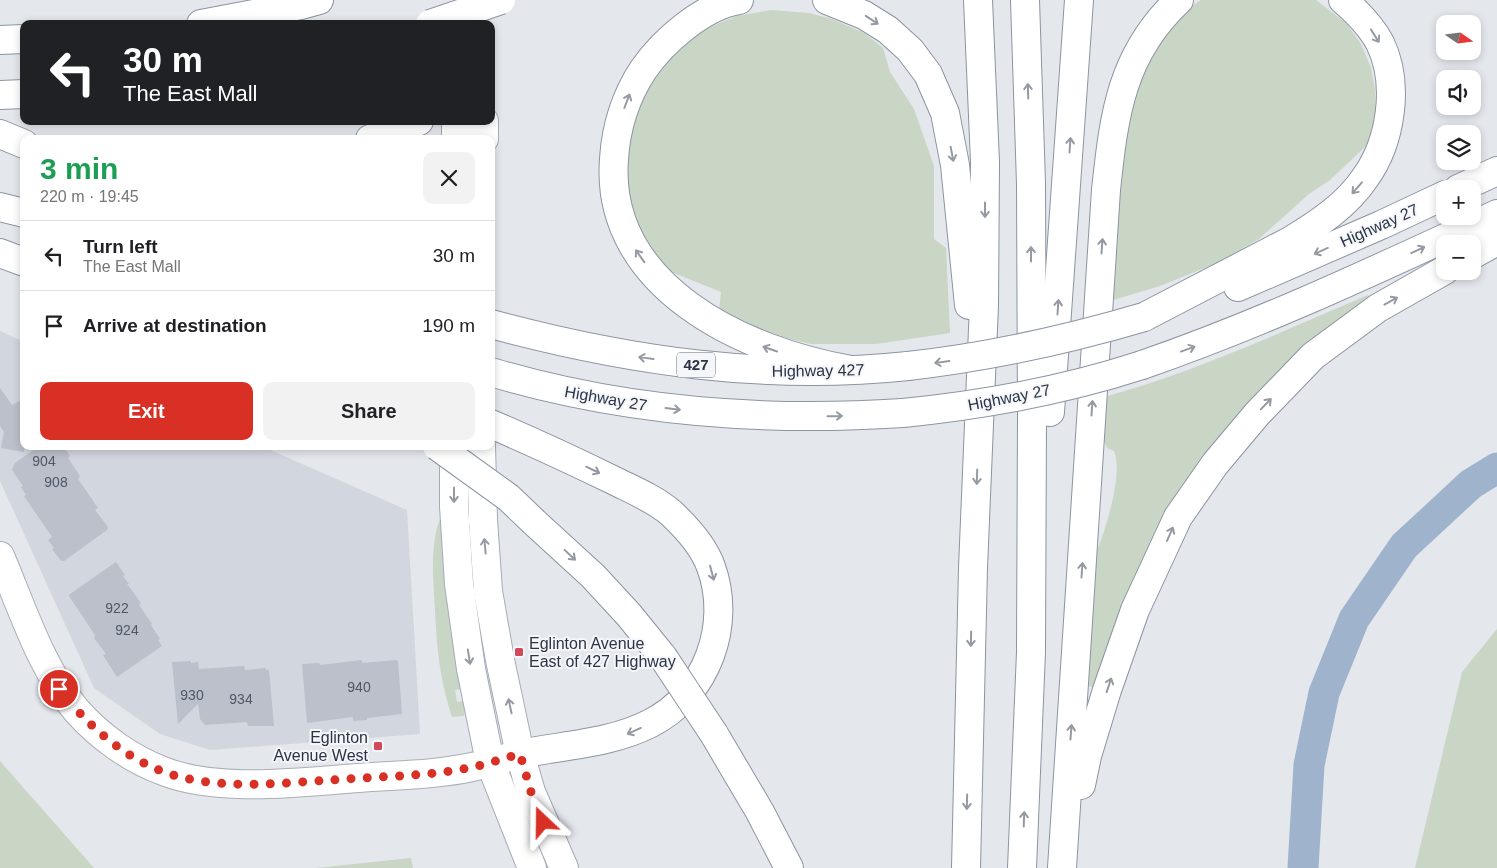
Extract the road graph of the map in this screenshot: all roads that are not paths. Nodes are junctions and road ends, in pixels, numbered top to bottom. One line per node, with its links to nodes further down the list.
1 (319, 0): 12 (main road)
2 (458, 0): 14 (main road)
3 (485, 0): 15 (main road)
4 (501, 0): 13 (main road, bridge)
5 (739, 0): 35 (main road, one-way to 5)
6 (827, 0): 38 (main road, one-way to 38)
7 (978, 0): 38 (main road, one-way to 38)
8 (1025, 0): 43 (main road, one-way to 8)
9 (1079, 0): 43 (main road, one-way to 9)
10 (1179, 0): 51 (main road, one-way to 10)
11 (1343, 0): 33 (main road, one-way to 33)
12 (222, 20)
13 (442, 20)
14 (457, 20)
15 (485, 20)
16 (20, 39): 17 (main road)
17 (0, 40)
18 (20, 94): 19 (main road)
19 (0, 95)
20 (408, 125): 21 (main road)
21 (381, 135)
22 (1497, 171): 23 (main road)
23 (1478, 180)
24 (1436, 199): 33 (main road, Highway 27, one-way to 33)
25 (0, 207): 26 (main road)
26 (20, 213)
27 (1497, 214): 36 (main road, Highway 27, one-way to 27, bridge)
28 (1497, 241): 29 (main road)
29 (1481, 250)
30 (0, 254): 31 (main road)
31 (20, 261)
32 (1436, 275): 51 (main road, one-way to 32)
33 (1144, 317): 35 (main road, Highway 427 / 427, one-way to 35, bridge)
34 (495, 325): 35 (main road, Highway 427 / 427, one-way to 34)
35 (851, 370)
36 (495, 373)
37 (495, 426): 44 (main road, one-way to 44)
38 (978, 428): 49 (main road, one-way to 49)
39 (443, 450): 48 (main road, one-way to 48, bridge)
40 (454, 450): 45 (main road, one-way to 45)
41 (481, 450): 44 (main road, one-way to 41)
42 (0, 556): 45 (main road)
43 (1031, 652): 50 (main road, one-way to 43)
44 (520, 754): 45 (main road); 47 (main road)
45 (490, 762): 46 (main road)
46 (532, 868)
47 (564, 868)
48 (789, 868)
49 (966, 868)
50 (1022, 868)
51 (1064, 868)

